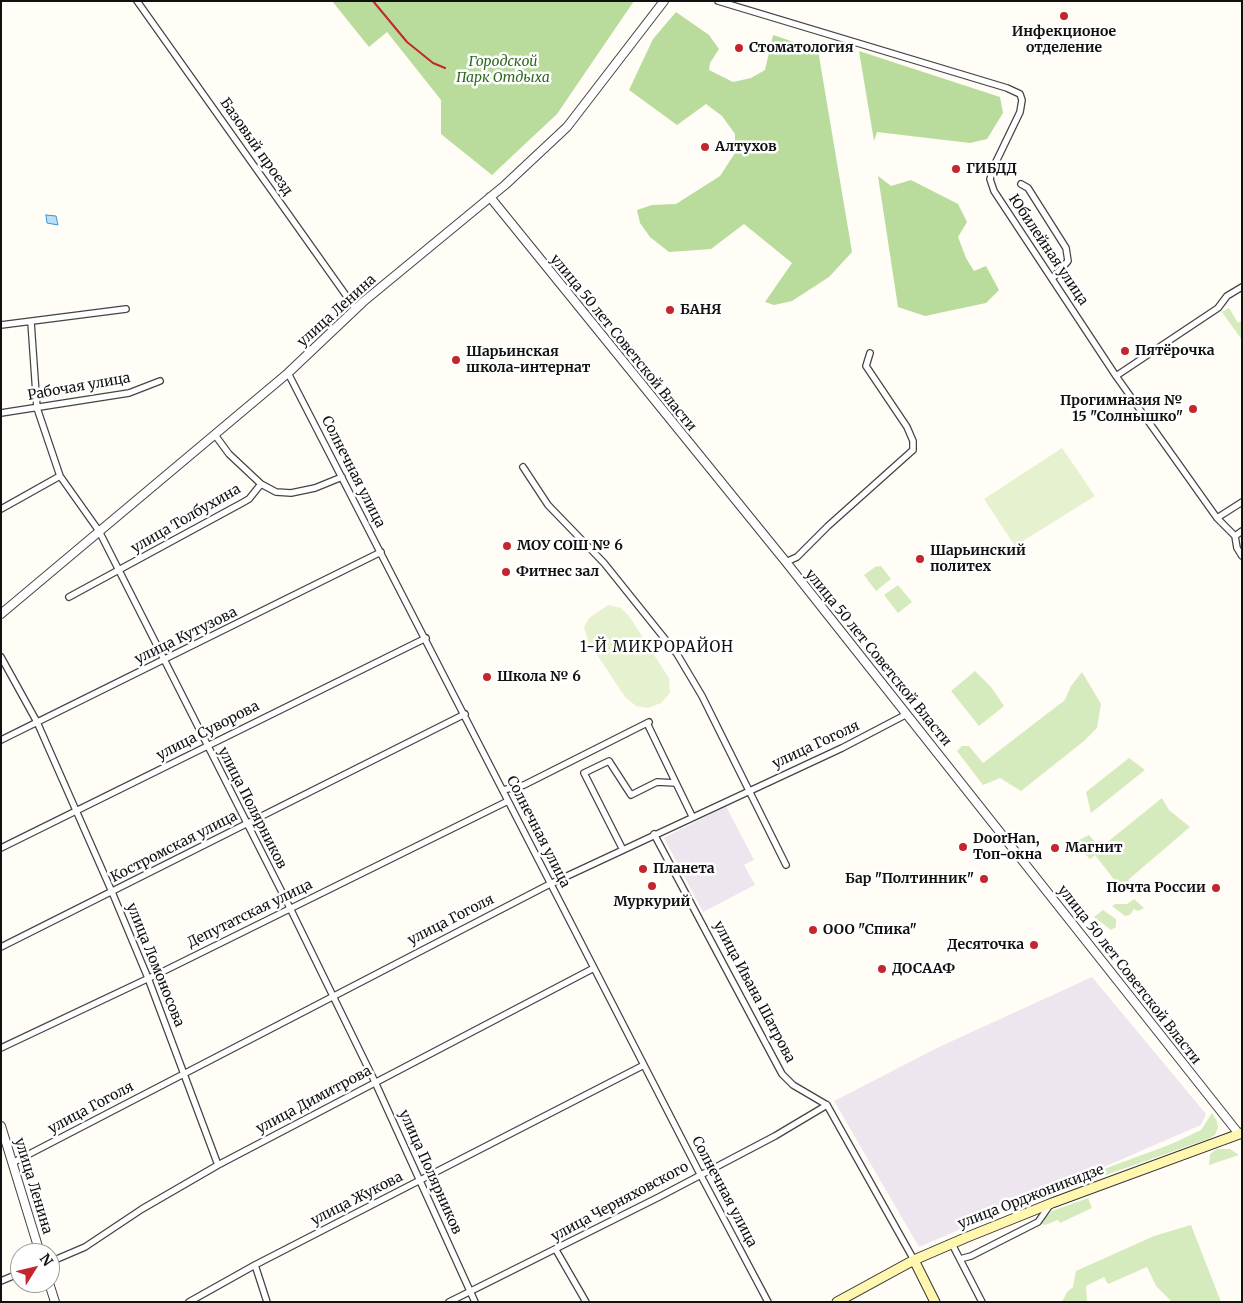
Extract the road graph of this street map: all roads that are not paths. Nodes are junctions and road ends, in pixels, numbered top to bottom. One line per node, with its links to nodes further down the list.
1 (137, 1): 8 (street, Базовый проезд)
2 (664, 1): 5 (street, улица Ленина)
3 (718, 1): 6 (street, Юбилейная улица)
4 (1021, 184): 6 (street)
5 (490, 198): 8 (street, улица Ленина); 31 (street, улица 50 лет Советской Власти)
6 (1052, 278): 14 (street, Юбилейная улица)
7 (1242, 287): 14 (street)
8 (355, 308): 13 (street, улица Ленина)
9 (126, 309): 10 (street)
10 (30, 322): 11 (street); 16 (street, улица Полярников)
11 (1, 325)
12 (870, 353): 31 (street)
13 (288, 373): 18 (street, улица Ленина); 21 (street, Солнечная улица)
14 (1116, 376): 25 (street, Юбилейная улица)
15 (160, 381): 16 (street, Рабочая улица)
16 (36, 408): 17 (street, Рабочая улица); 20 (street, улица Полярников)
17 (1, 413)
18 (215, 435): 22 (street); 26 (street, улица Ленина)
19 (523, 467): 45 (street)
20 (60, 476): 24 (street); 26 (street, улица Полярников)
21 (342, 477): 22 (street, улица Толбухина); 29 (street, Солнечная улица)
22 (261, 484): 32 (street, улица Толбухина)
23 (1242, 502): 25 (street)
24 (1, 509)
25 (1217, 518): 28 (street, Юбилейная улица)
26 (99, 531): 32 (street, улица Полярников); 34 (street, улица Ленина)
27 (1242, 531): 28 (street)
28 (1235, 536): 30 (street)
29 (381, 552): 35 (street, Солнечная улица); 37 (street, улица Кутузова)
30 (1242, 556)
31 (786, 562): 39 (street, улица 50 лет Советской Власти)
32 (119, 571): 33 (street, улица Толбухина); 37 (street, улица Полярников)
33 (69, 597)
34 (1, 614)
35 (426, 638): 38 (street, Солнечная улица); 42 (street, улица Суворова)
36 (1, 658): 40 (street, улица Ломоносова)
37 (165, 660): 40 (street, улица Кутузова); 42 (street, улица Полярников)
38 (465, 714): 44 (street, Солнечная улица); 49 (street, Костромская улица)
39 (908, 714): 45 (street, улица Гоголя); 67 (street, улица 50 лет Советской Власти)
40 (37, 722): 41 (street, улица Кутузова); 47 (street, улица Ломоносова)
41 (1, 740)
42 (206, 746): 47 (street, улица Суворова); 49 (street, улица Полярников)
43 (676, 783): 44 (street); 48 (street); 52 (street)
44 (503, 790): 46 (street, Солнечная улица)
45 (748, 790): 48 (street, улица Гоголя); 53 (street)
46 (508, 801): 54 (street, Солнечная улица); 56 (street, Депутатская улица)
47 (77, 813): 51 (street, улица Суворова); 55 (street, улица Ломоносова)
48 (692, 816): 50 (street, улица Гоголя)
49 (247, 824): 55 (street, Костромская улица); 56 (street, улица Полярников)
50 (654, 834): 52 (street, улица Гоголя); 65 (street, улица Ивана Шатрова)
51 (1, 848)
52 (623, 850): 54 (street, улица Гоголя)
53 (786, 865)
54 (550, 884): 58 (street, Солнечная улица); 60 (street, улица Гоголя)
55 (112, 892): 57 (street, Костромская улица); 59 (street, улица Ломоносова)
56 (290, 908): 59 (street, Депутатская улица); 60 (street, улица Полярников)
57 (1, 947)
58 (594, 968): 62 (street, Солнечная улица); 64 (street, улица Димитрова)
59 (148, 978): 61 (street, Депутатская улица); 63 (street, улица Ломоносова)
60 (334, 997): 63 (street, улица Гоголя); 64 (street, улица Полярников)
61 (1, 1048)
62 (644, 1065): 70 (street, Солнечная улица); 71 (street, улица Жукова)
63 (184, 1073): 68 (street, улица Гоголя); 69 (street, улица Ломоносова)
64 (375, 1082): 69 (street, улица Димитрова); 71 (street, улица Полярников)
65 (827, 1106): 70 (street, улица Черняховского); 78 (street, улица Ивана Шатрова)
66 (1, 1126): 68 (street, улица Ленина)
67 (1241, 1135): 72 (main road, улица Орджоникидзе)
68 (12, 1164): 73 (street, улица Ленина)
69 (218, 1165): 76 (street, улица Димитрова)
70 (700, 1174): 75 (street, улица Черняховского); 86 (street, Солнечная улица)
71 (420, 1180): 79 (street, улица Жукова); 80 (street, улица Полярников)
72 (1052, 1203): 74 (main road, улица Орджоникидзе); 77 (street)
73 (37, 1243)
74 (952, 1244): 77 (street); 78 (main road, улица Орджоникидзе)
75 (556, 1250): 80 (street, улица Черняховского); 85 (street)
76 (60, 1258)
77 (960, 1259): 89 (street)
78 (914, 1260): 87 (main road, улица Орджоникидзе); 88 (main road, улица Ивана Шатрова)
79 (255, 1265): 81 (street, улица Жукова); 82 (street)
80 (470, 1291): 83 (street, улица Черняховского); 84 (street, улица Полярников)
81 (189, 1302)
82 (267, 1302)
83 (449, 1302)
84 (475, 1302)
85 (586, 1302)
86 (768, 1302)
87 (837, 1302)
88 (935, 1302)
89 (982, 1302)

